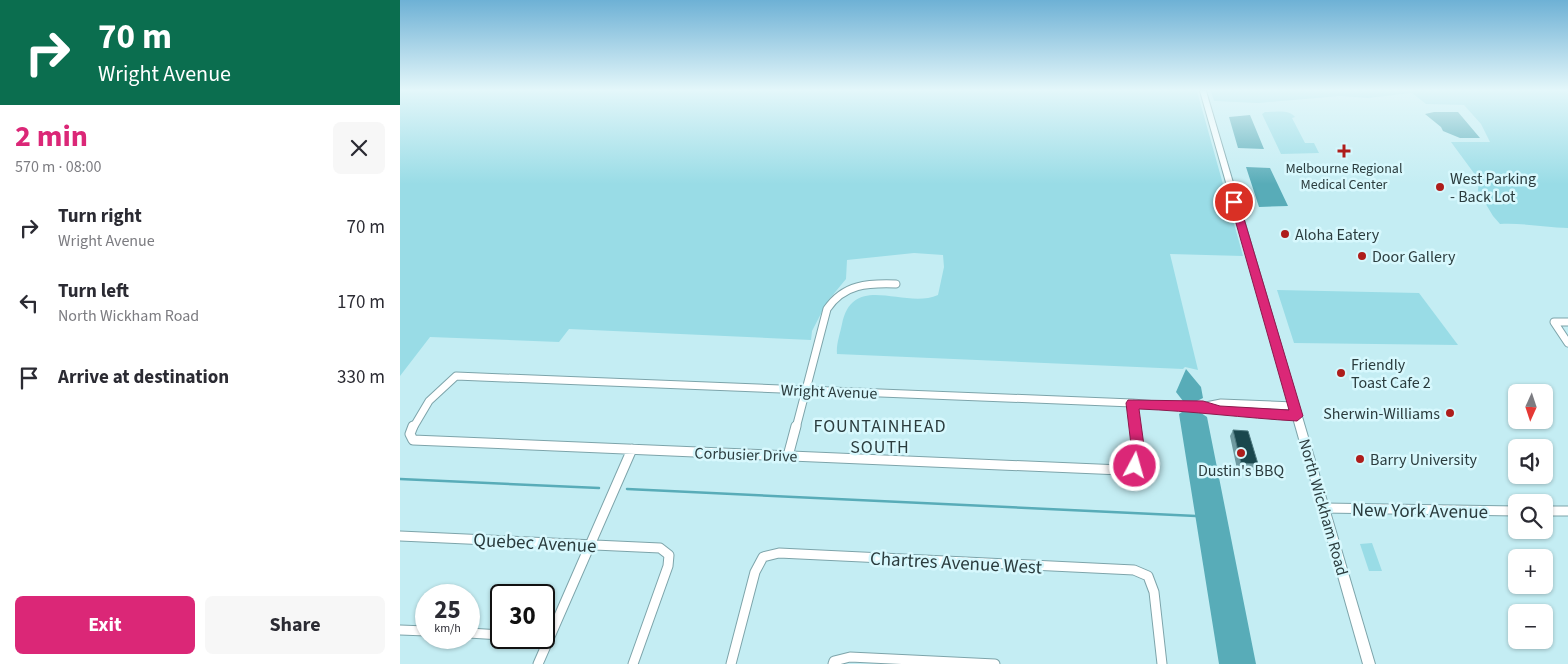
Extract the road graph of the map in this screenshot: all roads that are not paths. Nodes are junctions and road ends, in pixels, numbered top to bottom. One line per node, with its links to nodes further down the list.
1 (1212, 122): 7 (main road, North Wickham Road)
2 (896, 284): 5 (street)
3 (1568, 322): 4 (street)
4 (1568, 343)
5 (805, 390): 6 (street, Wright Avenue); 8 (street, Wright Avenue); 10 (street)
6 (1132, 403): 7 (street, Wright Avenue); 10 (street, Corbusier Drive)
7 (1296, 411): 11 (main road, North Wickham Road)
8 (413, 440): 9 (street, Corbusier Drive)
9 (632, 449): 10 (street, Corbusier Drive); 16 (street)
10 (788, 456)
11 (1324, 508): 12 (street, New York Avenue); 27 (main road, North Wickham Road)
12 (1508, 511)
13 (1553, 511): 14 (street)
14 (1568, 511)
15 (400, 536): 16 (street, Quebec Avenue)
16 (590, 544): 17 (street); 23 (street, Quebec Avenue)
17 (555, 618)
18 (400, 630): 19 (street)
19 (415, 631)
20 (542, 649): 22 (street)
21 (833, 663): 25 (street)
22 (538, 664)
23 (634, 664)
24 (731, 664): 26 (street, Chartres Avenue West)
25 (995, 664)
26 (1162, 664)
27 (1369, 664)

